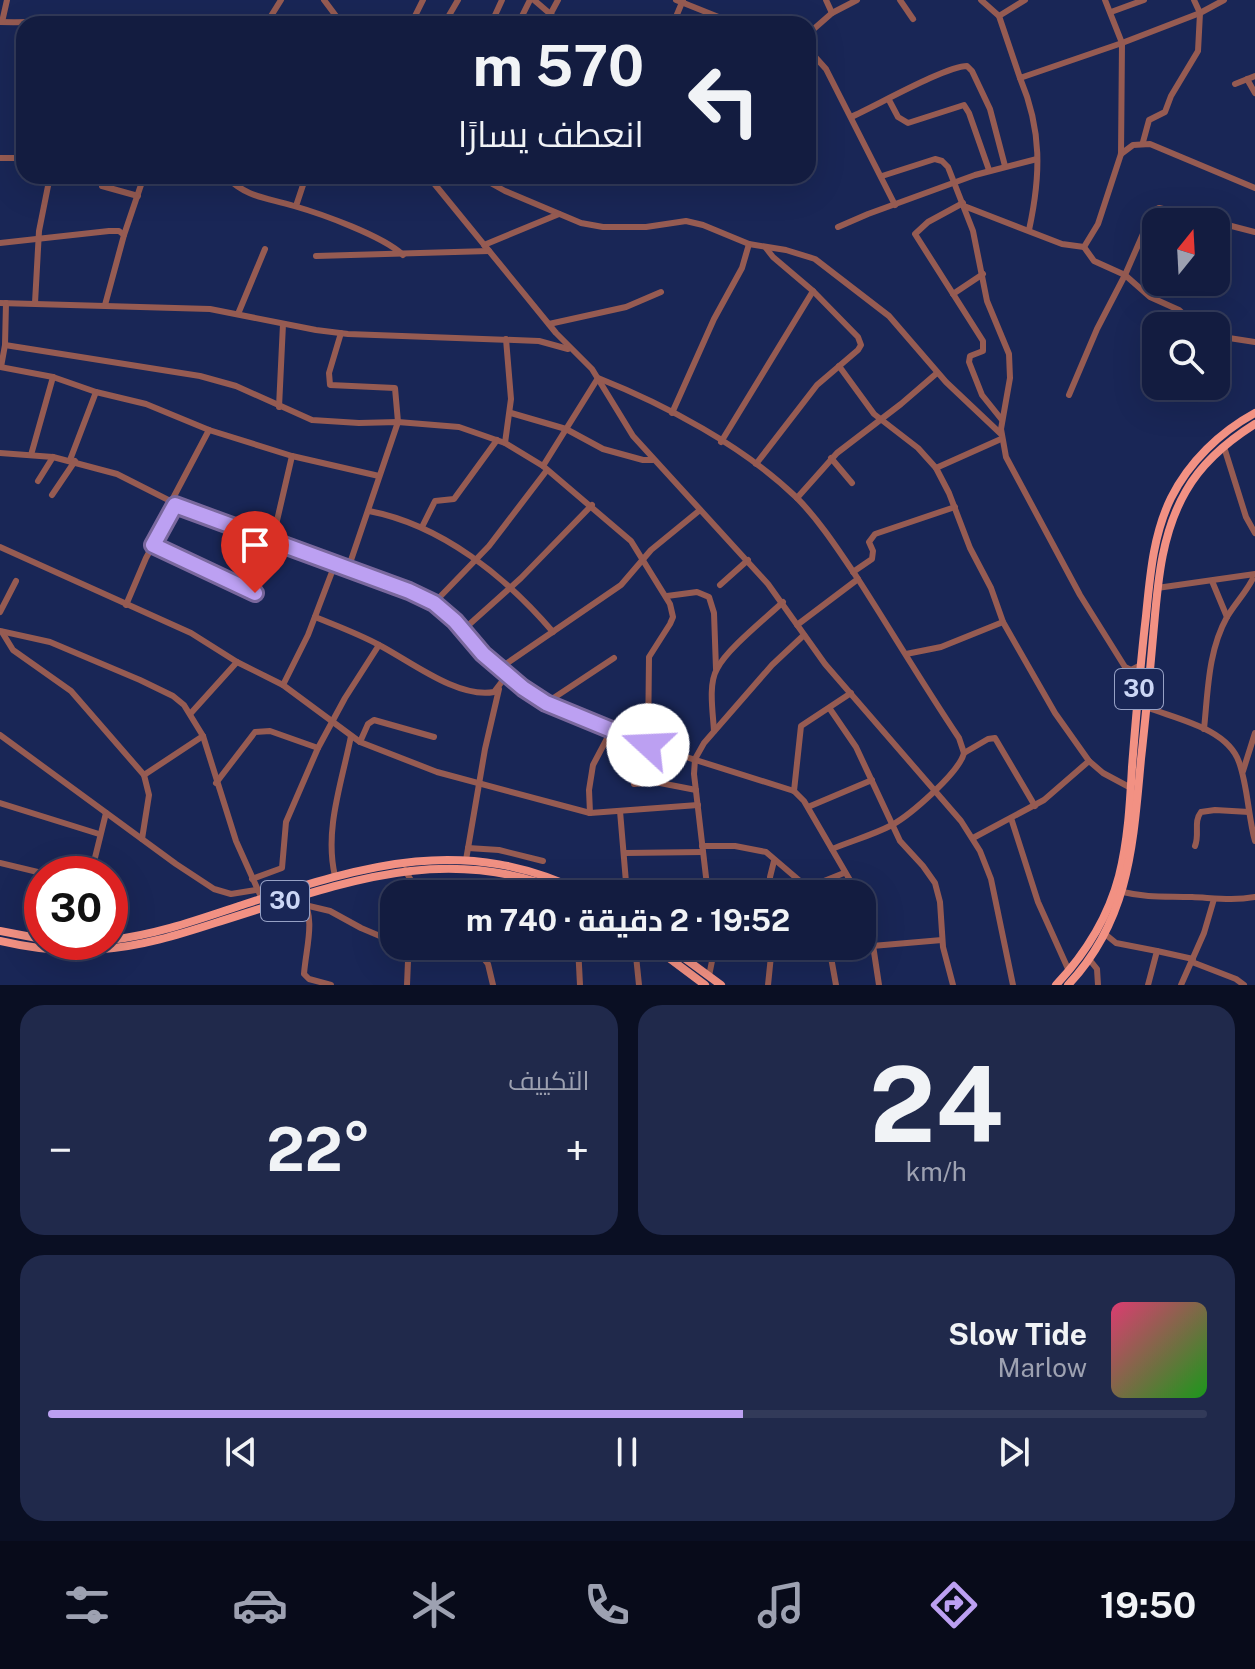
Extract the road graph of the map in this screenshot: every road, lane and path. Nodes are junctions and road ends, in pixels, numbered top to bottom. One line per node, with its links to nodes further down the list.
1 (7, 0): 22 (street)
2 (532, 0): 15 (street)
3 (558, 0): 15 (street)
4 (826, 0): 16 (street)
5 (857, 0): 16 (street)
6 (900, 0): 21 (street)
7 (981, 0): 20 (street)
8 (1025, 0): 20 (street)
9 (1105, 0): 14 (street)
10 (1144, 0): 14 (street)
11 (1194, 0): 17 (street)
12 (1224, 0): 17 (street)
13 (680, 1): 19 (street)
14 (1111, 12): 24 (street)
15 (551, 13): 18 (street)
16 (832, 13): 23 (street)
17 (1200, 13): 24 (street); 33 (street)
18 (554, 16)
19 (717, 16)
20 (999, 16): 27 (street)
21 (913, 19)
22 (1, 22)
23 (816, 27)
24 (1122, 43): 27 (street); 34 (street)
25 (816, 59): 32 (street)
26 (1255, 76): 28 (street)
27 (1020, 78): 35 (street)
28 (1247, 79): 29 (street); 30 (street)
29 (1235, 84)
30 (1255, 93)
31 (889, 100): 32 (street); 36 (street); 37 (street)
32 (851, 117): 38 (street)
33 (1143, 142): 34 (street); 47 (street)
34 (1121, 154): 62 (street)
35 (1037, 159): 36 (street); 55 (street)
36 (1005, 166): 37 (street)
37 (989, 170): 39 (street)
38 (882, 176): 39 (street); 49 (street)
39 (954, 182): 49 (street); 50 (street)
40 (48, 184): 59 (street)
41 (142, 184): 48 (street)
42 (234, 184): 51 (street)
43 (303, 184): 51 (street)
44 (435, 184): 63 (street)
45 (495, 184): 52 (street)
46 (102, 186): 48 (street)
47 (1255, 188)
48 (138, 196): 57 (street)
49 (895, 205): 54 (street)
50 (963, 205): 55 (street); 68 (street); 72 (street)
51 (296, 206): 66 (street)
52 (559, 214): 61 (street); 63 (street)
53 (1230, 226): 56 (street)
54 (838, 227)
55 (1029, 230): 62 (street)
56 (1255, 232)
57 (124, 235): 59 (street); 75 (street)
58 (1142, 235): 69 (street)
59 (38, 239): 60 (street); 74 (street)
60 (0, 243)
61 (749, 244): 64 (street); 95 (street)
62 (1084, 247): 69 (street)
63 (487, 248): 66 (street); 79 (street)
64 (766, 248): 70 (street); 88 (street)
65 (265, 249): 77 (street)
66 (403, 255): 67 (street)
67 (316, 256)
68 (983, 274): 72 (street); 97 (street)
69 (1125, 275): 76 (street); 92 (street)
70 (813, 291): 86 (street); 105 (street)
71 (661, 292): 79 (street)
72 (953, 294): 97 (street)
73 (3, 303): 74 (street); 84 (street)
74 (35, 303): 75 (street)
75 (105, 305): 77 (street)
76 (1181, 312)
77 (238, 314): 78 (street)
78 (283, 324): 80 (street); 93 (street)
79 (549, 324): 85 (street)
80 (341, 333): 82 (street); 99 (street)
81 (1230, 338): 83 (street)
82 (506, 339): 85 (street); 94 (street)
83 (1255, 342)
84 (5, 345): 87 (street); 93 (street)
85 (571, 350): 90 (street)
86 (839, 366): 98 (street); 115 (street)
87 (0, 367): 89 (street)
88 (937, 373): 98 (street); 103 (street)
89 (53, 377): 91 (street); 109 (street)
90 (598, 378): 95 (street); 101 (street); 113 (street)
91 (96, 392): 102 (street); 114 (street)
92 (1069, 395)
93 (279, 407): 99 (street)
94 (511, 413): 101 (street); 106 (street)
95 (672, 413): 105 (street)
96 (1255, 413): 163 (main road, 30)
97 (1002, 420): 103 (street)
98 (881, 421): 112 (street); 117 (street)
99 (398, 422): 104 (street); 118 (street)
100 (1255, 424): 107 (main road, 30)
101 (566, 429): 113 (street); 116 (street)
102 (209, 430): 110 (street); 123 (street)
103 (1001, 437): 117 (street); 163 (street)
104 (497, 440): 106 (street); 128 (street)
105 (721, 442): 115 (street)
106 (505, 443): 116 (street)
107 (1224, 447): 129 (street); 144 (main road, 30)
108 (0, 453): 109 (street)
109 (31, 455): 111 (street)
110 (292, 456): 118 (street); 130 (street)
111 (53, 457): 114 (street); 119 (street)
112 (831, 458): 120 (street); 122 (street)
113 (653, 460): 126 (street)
114 (73, 461): 121 (street); 123 (street)
115 (756, 464): 122 (street)
116 (545, 468): 124 (street); 135 (street)
117 (936, 468): 125 (street)
118 (379, 476): 127 (street)
119 (38, 481)
120 (852, 483)
121 (52, 495)
122 (797, 498): 138 (street)
123 (173, 504): 130 (street); 131 (street)
124 (592, 505): 133 (street); 143 (street)
125 (955, 507): 138 (street); 153 (street)
126 (700, 510): 133 (street); 134 (street)
127 (369, 511): 128 (street); 137 (street)
128 (422, 527): 135 (street)
129 (1255, 533)
130 (272, 542): 136 (street)
131 (153, 545): 145 (street); 149 (street)
132 (0, 547): 149 (street)
133 (643, 558): 146 (street); 157 (street)
134 (748, 560): 142 (street); 147 (street)
135 (475, 561): 143 (street); 148 (street)
136 (335, 564): 137 (street); 151 (street)
137 (348, 569): 148 (street)
138 (853, 572): 139 (street)
139 (858, 579): 154 (street); 160 (street)
140 (16, 581): 150 (street)
141 (1212, 581): 144 (street); 152 (street); 152 (street)
142 (720, 585)
143 (511, 586): 155 (street); 157 (street)
144 (1157, 588): 171 (main road, 30)
145 (255, 593)
146 (667, 596): 165 (street); 184 (street)
147 (783, 602): 154 (street); 165 (street)
148 (434, 603): 155 (street)
149 (126, 605): 162 (street)
150 (0, 612)
151 (315, 617): 159 (street); 167 (street)
152 (1227, 617): 175 (street)
153 (1003, 622): 160 (street); 188 (street)
154 (797, 625): 158 (street)
155 (463, 630): 164 (street)
156 (1, 631): 173 (street); 190 (street)
157 (553, 632): 164 (street)
158 (804, 635): 169 (street); 177 (street)
159 (379, 645): 168 (street); 174 (street)
160 (906, 654): 186 (street)
161 (614, 658): 170 (street)
162 (237, 662): 167 (street); 173 (street)
163 (1141, 665): 196 (main road, 30)
164 (500, 668): 166 (street)
165 (716, 669): 177 (street)
166 (507, 675): 168 (street); 170 (street)
167 (283, 685): 174 (street)
168 (499, 689): 193 (street)
169 (851, 693): 172 (street); 195 (street)
170 (546, 703): 176 (street)
171 (1146, 707): 175 (street); 201 (main road, 30)
172 (830, 709): 191 (street); 198 (street)
173 (191, 713): 180 (street)
174 (333, 721): 181 (street); 185 (street)
175 (1204, 729): 189 (street)
176 (611, 731): 184 (street); 206 (street)
177 (714, 731): 187 (street)
178 (1255, 733): 189 (street)
179 (0, 735): 205 (street)
180 (203, 736): 190 (street); 192 (street)
181 (351, 736): 183 (street); 227 (street)
182 (434, 737): 183 (street)
183 (360, 742): 193 (street)
184 (648, 745): 187 (street)
185 (318, 748): 192 (street); 228 (street)
186 (964, 753): 195 (street); 202 (street)
187 (695, 759): 197 (street); 198 (street)
188 (1089, 761): 196 (street); 202 (street)
189 (1242, 773): 207 (street)
190 (144, 775): 212 (street)
191 (872, 780): 203 (street); 209 (street)
192 (216, 783): 228 (street)
193 (478, 784): 206 (street); 215 (street)
194 (634, 784): 197 (street)
195 (935, 788): 209 (street); 211 (street)
196 (1131, 788): 201 (main road, 30)
197 (696, 790): 200 (street)
198 (794, 791): 203 (street)
199 (0, 803): 210 (street)
200 (698, 805): 204 (street); 216 (street)
201 (1133, 805): 239 (main road, 30); 266 (main road, 30)
202 (1035, 806): 208 (street)
203 (808, 807): 217 (street)
204 (620, 811): 206 (street); 218 (street)
205 (106, 813): 210 (street); 212 (street)
206 (590, 813)
207 (1251, 814): 213 (street); 214 (street)
208 (1011, 818): 211 (street); 266 (street)
209 (892, 825): 217 (street); 250 (street)
210 (99, 834): 219 (street)
211 (973, 838): 278 (street)
212 (142, 839): 238 (street)
213 (1255, 841)
214 (1195, 846)
215 (468, 848): 220 (street); 221 (street)
216 (702, 849): 218 (street); 222 (street); 233 (street)
217 (832, 849): 226 (street)
218 (625, 853): 232 (street)
219 (95, 856)
220 (466, 860): 227 (main road, 30); 231 (main road, 30)
221 (543, 861)
222 (774, 861): 234 (street); 235 (street)
223 (0, 863): 224 (street)
224 (24, 869)
225 (405, 870): 229 (street); 230 (main road, 30); 240 (main road, 30)
226 (844, 873): 236 (street); 237 (street)
227 (335, 876): 242 (main road, 30)
228 (252, 879): 238 (street)
229 (411, 880)
230 (530, 880)
231 (553, 880)
232 (626, 880)
233 (706, 880)
234 (770, 880)
235 (800, 880)
236 (826, 880)
237 (849, 880)
238 (256, 890): 242 (street)
239 (1123, 892): 243 (street); 246 (main road, 30)
240 (302, 896): 244 (street); 251 (main road, 30)
241 (1255, 897): 243 (street)
242 (262, 899): 249 (main road, 30)
243 (1214, 899): 265 (street)
244 (309, 906): 248 (street); 268 (street)
245 (0, 931): 247 (main road)
246 (1105, 934): 253 (street); 254 (main road, 30)
247 (24, 936)
248 (380, 936)
249 (128, 937)
250 (942, 940): 252 (street); 277 (street)
251 (0, 941)
252 (876, 946)
253 (1157, 951): 265 (street); 282 (street)
254 (1089, 959): 280 (main road, 30); 281 (street)
255 (408, 960): 269 (street)
256 (485, 960): 270 (street)
257 (579, 960): 271 (street)
258 (636, 960): 272 (street)
259 (673, 960): 267 (main road)
260 (682, 960): 267 (main road)
261 (712, 960): 267 (street)
262 (771, 960): 274 (street)
263 (832, 960): 275 (street)
264 (875, 960): 276 (street)
265 (1192, 960): 283 (street); 284 (street)
266 (1069, 971): 279 (main road, 30)
267 (706, 983): 273 (main road)
268 (331, 985)
269 (407, 985)
270 (493, 985)
271 (580, 985)
272 (639, 985)
273 (721, 985)
274 (768, 985)
275 (836, 985)
276 (879, 985)
277 (953, 985)
278 (1013, 985)
279 (1056, 985)
280 (1068, 985)
281 (1098, 985)
282 (1148, 985)
283 (1181, 985)
284 (1244, 985)

